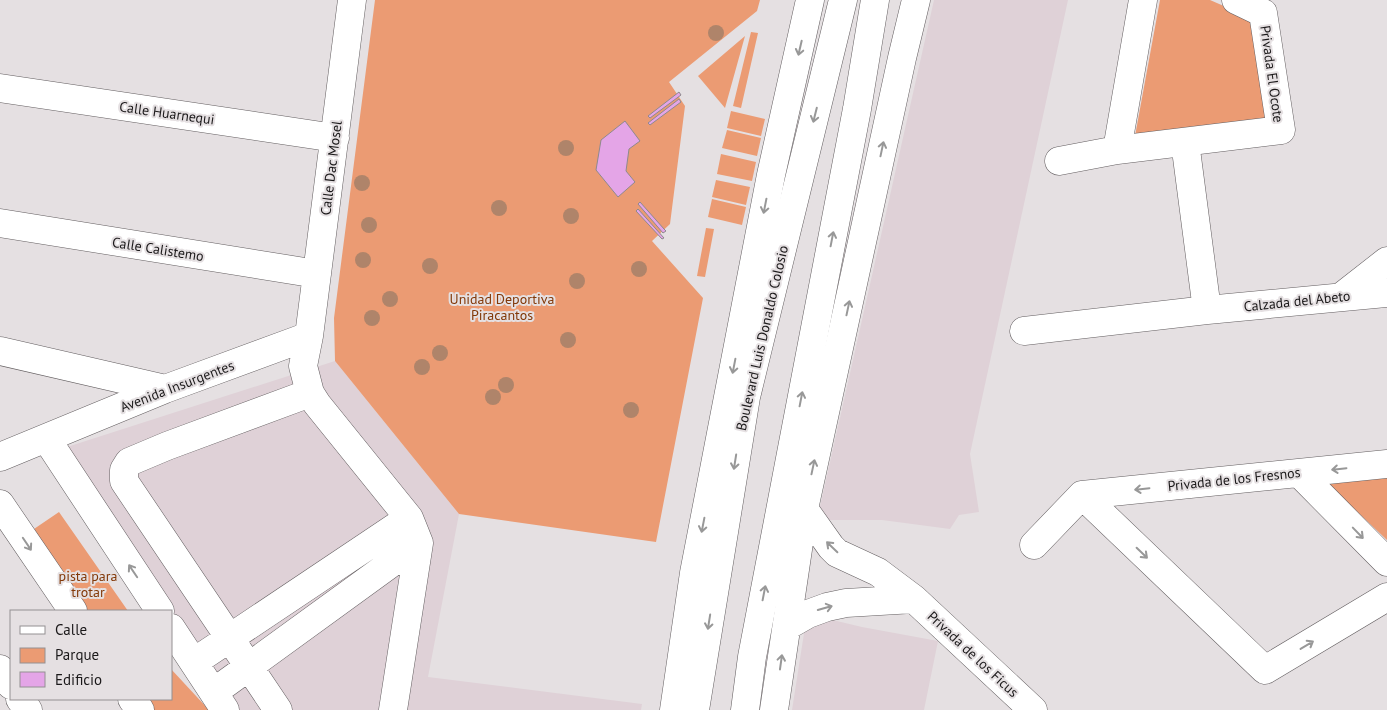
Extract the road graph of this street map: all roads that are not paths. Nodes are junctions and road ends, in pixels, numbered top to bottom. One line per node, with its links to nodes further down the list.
1 (351, 0): 11 (street, Calle Dac Mosel)
2 (810, 0): 52 (street, one-way to 52)
3 (843, 0): 53 (street, Boulevard Luis Donaldo Colosio, one-way to 53)
4 (875, 0): 10 (street)
5 (888, 0): 10 (street)
6 (916, 0): 32 (street, one-way to 6)
7 (1144, 0): 13 (street)
8 (1236, 0): 12 (street, Privada El Ocote)
9 (0, 88): 11 (street, Calle Huarnequi)
10 (857, 109): 54 (street, one-way to 10)
11 (335, 138): 17 (street, Calle Dac Mosel)
12 (1186, 142): 13 (street, Privada El Ocote); 20 (street)
13 (1117, 150): 14 (street, Privada El Ocote)
14 (1059, 161)
15 (0, 223): 17 (street, Calle Calistemo)
16 (1387, 262): 19 (street)
17 (317, 274): 22 (street, Calle Dac Mosel)
18 (1387, 292): 19 (street, Calzada del Abeto)
19 (1341, 297): 20 (street, Calzada del Abeto)
20 (1207, 310): 21 (street, Calzada del Abeto)
21 (1024, 331)
22 (309, 336): 24 (street, Avenida Insurgentes); 25 (street, Calle Dac Mosel)
23 (0, 351): 24 (street)
24 (165, 389): 26 (street, Avenida Insurgentes)
25 (310, 393): 33 (street); 43 (street)
26 (46, 438): 27 (street, Avenida Insurgentes); 40 (street, one-way to 26)
27 (0, 457)
28 (1387, 464): 29 (street, Privada de los Fresnos, one-way to 29)
29 (1299, 473): 30 (street, Privada de los Fresnos, one-way to 30); 36 (street, one-way to 36)
30 (1082, 495): 35 (street); 37 (street, one-way to 37)
31 (0, 504): 39 (street, one-way to 39)
32 (804, 509): 38 (street, Privada de los Ficus, one-way to 32); 41 (street)
33 (409, 518): 34 (street); 43 (street)
34 (419, 543): 45 (street); 51 (street)
35 (1034, 545)
36 (1387, 562)
37 (1387, 597)
38 (914, 599): 41 (street, one-way to 38); 49 (street, Privada de los Ficus)
39 (72, 610)
40 (159, 610)
41 (787, 626): 55 (street, one-way to 41)
42 (172, 629): 44 (street)
43 (229, 638): 44 (street); 45 (street)
44 (194, 662): 48 (street)
45 (250, 666): 48 (street); 50 (street)
46 (0, 669): 47 (street)
47 (10, 684)
48 (220, 701)
49 (1022, 705)
50 (278, 710)
51 (393, 710)
52 (674, 710)
53 (695, 710)
54 (744, 710)
55 (774, 710)

